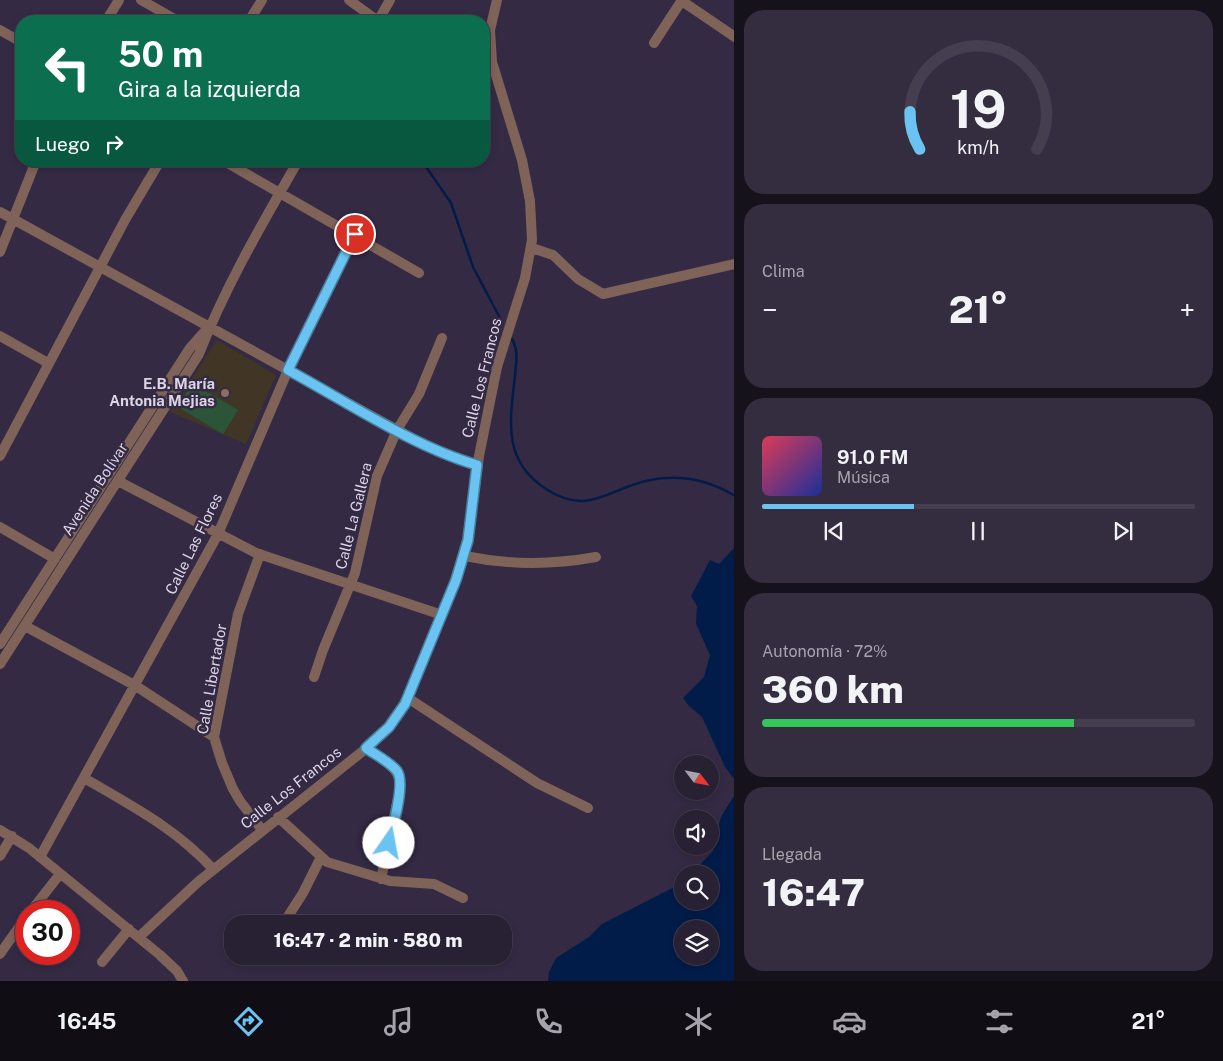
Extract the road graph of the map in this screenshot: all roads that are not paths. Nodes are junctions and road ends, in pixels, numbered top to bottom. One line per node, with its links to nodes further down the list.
1 (119, 0): 8 (street)
2 (141, 0): 9 (street)
3 (262, 0): 10 (street)
4 (349, 0): 11 (street)
5 (390, 0): 12 (street)
6 (497, 0): 25 (street, Calle Los Francos)
7 (682, 0): 14 (street); 16 (street)
8 (110, 15)
9 (167, 15)
10 (253, 15)
11 (370, 15)
12 (381, 15)
13 (0, 30): 15 (street)
14 (734, 37)
15 (15, 39)
16 (654, 43)
17 (33, 167): 23 (street)
18 (157, 167): 28 (street)
19 (234, 167): 21 (street)
20 (295, 167): 21 (street, Avenida Bolívar)
21 (280, 194): 24 (street); 30 (street, Avenida Bolívar)
22 (0, 212): 23 (street)
23 (12, 218): 26 (street); 28 (street)
24 (355, 234): 29 (street); 34 (street, Calle Las Flores)
25 (532, 248): 27 (street); 37 (street, Calle Los Francos)
26 (0, 252)
27 (734, 264)
28 (100, 266): 30 (street); 33 (street)
29 (420, 273)
30 (210, 327): 34 (street); 38 (street, Avenida Bolívar); 44 (street, Avenida Bolívar)
31 (0, 336): 33 (street)
32 (442, 338): 35 (street, Calle La Gallera)
33 (48, 363): 36 (street)
34 (288, 370): 35 (street); 40 (street, Calle Las Flores)
35 (397, 430): 37 (street); 45 (street, Calle La Gallera)
36 (0, 456)
37 (477, 465): 42 (street, Calle Los Francos)
38 (118, 481): 40 (street); 47 (street, Avenida Bolívar)
39 (0, 527): 44 (street)
40 (218, 534): 41 (street); 51 (street, Calle Las Flores)
41 (260, 554): 45 (street); 53 (street, Calle Libertador)
42 (465, 556): 43 (street); 46 (street, Calle Los Francos)
43 (596, 557)
44 (55, 559): 48 (street, Avenida Bolívar)
45 (351, 585): 46 (street); 50 (street, Calle La Gallera)
46 (442, 615): 52 (street, Calle Los Francos)
47 (25, 626): 49 (street, Avenida Bolívar); 51 (street)
48 (0, 644)
49 (0, 664)
50 (314, 677)
51 (136, 686): 53 (street); 55 (street, Calle Las Flores)
52 (408, 698): 54 (street, Calle Los Francos); 56 (street)
53 (214, 737): 59 (street, Calle Libertador)
54 (366, 748): 57 (street, Calle Los Francos); 66 (street)
55 (84, 778): 62 (street, Calle Las Flores); 64 (street)
56 (588, 808)
57 (278, 817): 59 (street, Calle Los Francos); 63 (street)
58 (0, 830): 60 (street)
59 (262, 830): 64 (street, Calle Los Francos)
60 (12, 836): 61 (street); 62 (street)
61 (0, 856)
62 (40, 857): 65 (street)
63 (321, 857): 66 (street); 69 (street)
64 (213, 869): 72 (street, Calle Los Francos)
65 (60, 874): 68 (street); 70 (street)
66 (381, 879): 67 (street)
67 (462, 898)
68 (40, 900)
69 (288, 915)
70 (129, 929): 72 (street); 74 (street)
71 (15, 933): 73 (street)
72 (139, 937): 75 (street)
73 (0, 954)
74 (102, 962)
75 (183, 981)

